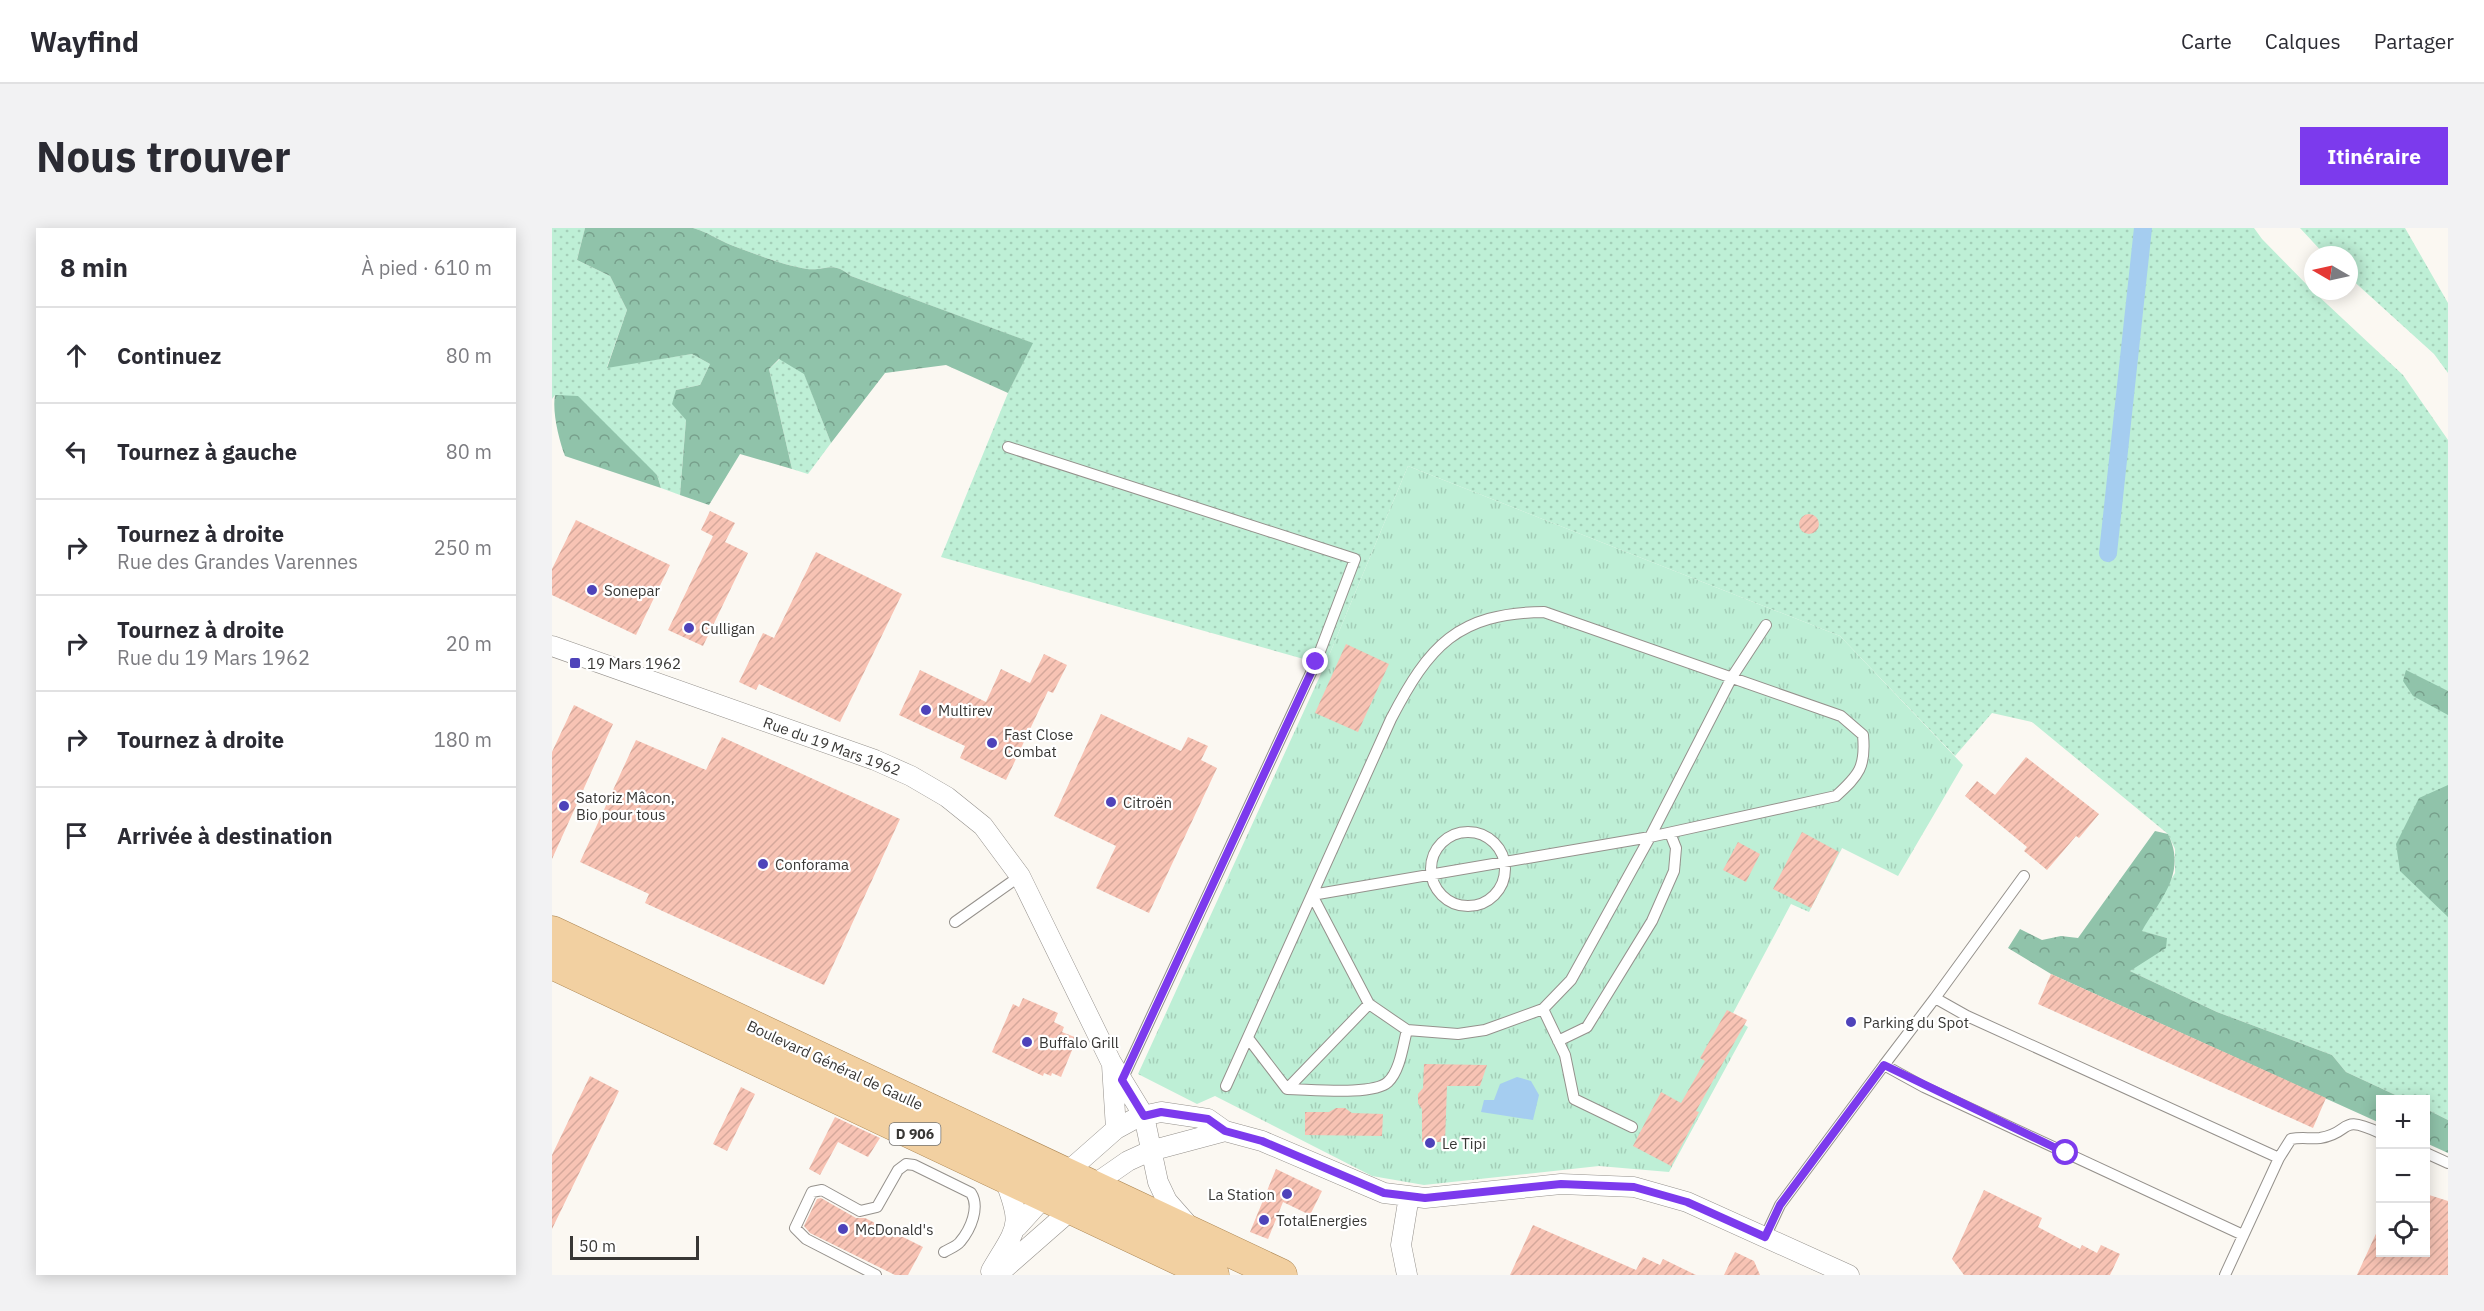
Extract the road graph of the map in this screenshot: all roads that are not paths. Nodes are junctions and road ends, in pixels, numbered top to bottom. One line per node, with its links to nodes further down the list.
1 (1008, 447): 23 (lane)
2 (1766, 625): 4 (lane)
3 (552, 646): 9 (street, Rue du 19 Mars 1962)
4 (1732, 678): 5 (lane); 6 (lane); 11 (lane)
5 (1670, 833): 6 (lane); 20 (lane)
6 (1650, 837): 7 (lane); 17 (lane)
7 (1505, 863): 8 (lane); 8 (lane); 8 (lane)
8 (1432, 875): 11 (lane)
9 (1020, 876): 12 (lane); 21 (street, Rue du 19 Mars 1962)
10 (2024, 876): 15 (lane)
11 (1312, 895): 16 (lane); 19 (lane)
12 (955, 922)
13 (552, 932): 36 (main road, Boulevard Général de Gaulle / D 906)
14 (552, 963): 35 (main road, Boulevard Général de Gaulle / D 906)
15 (1935, 998): 22 (lane); 33 (lane)
16 (1369, 1004): 18 (lane); 25 (lane)
17 (1543, 1008): 18 (lane); 20 (lane)
18 (1407, 1030): 25 (lane)
19 (1248, 1038): 24 (lane); 25 (lane)
20 (1558, 1041): 27 (lane)
21 (1111, 1062): 23 (street, Rue du 19 Mars 1962); 28 (street, Rue du 19 Mars 1962)
22 (1884, 1065): 40 (lane); 42 (lane)
23 (1122, 1080): 26 (street, Rue du 19 Mars 1962)
24 (1226, 1086)
25 (1287, 1089)
26 (1144, 1116): 28 (street); 29 (street); 31 (street, Rue du 19 Mars 1962)
27 (1632, 1127)
28 (1116, 1129): 31 (street); 36 (street)
29 (1225, 1131): 31 (street); 37 (street)
30 (2376, 1131): 33 (lane)
31 (1150, 1151): 36 (street); 41 (street, Rue du 19 Mars 1962)
32 (2430, 1155): 34 (lane)
33 (2279, 1158): 40 (lane)
34 (2448, 1164)
35 (1003, 1175): 38 (main road, Boulevard Général de Gaulle / D 906); 39 (street)
36 (1078, 1180): 38 (street); 38 (street); 41 (main road, Boulevard Général de Gaulle / D 906)
37 (1409, 1196): 42 (street); 49 (street)
38 (1058, 1203): 39 (street); 46 (street); 47 (main road, Boulevard Général de Gaulle / D 906)
39 (1017, 1227): 45 (street)
40 (2243, 1235): 51 (lane)
41 (1198, 1236): 48 (main road, Boulevard Général de Gaulle / D 906)
42 (1765, 1237): 50 (street)
43 (944, 1252): 44 (lane)
44 (876, 1275)
45 (989, 1275)
46 (997, 1275)
47 (1213, 1275)
48 (1281, 1275)
49 (1407, 1275)
50 (1849, 1275)
51 (2225, 1275)

